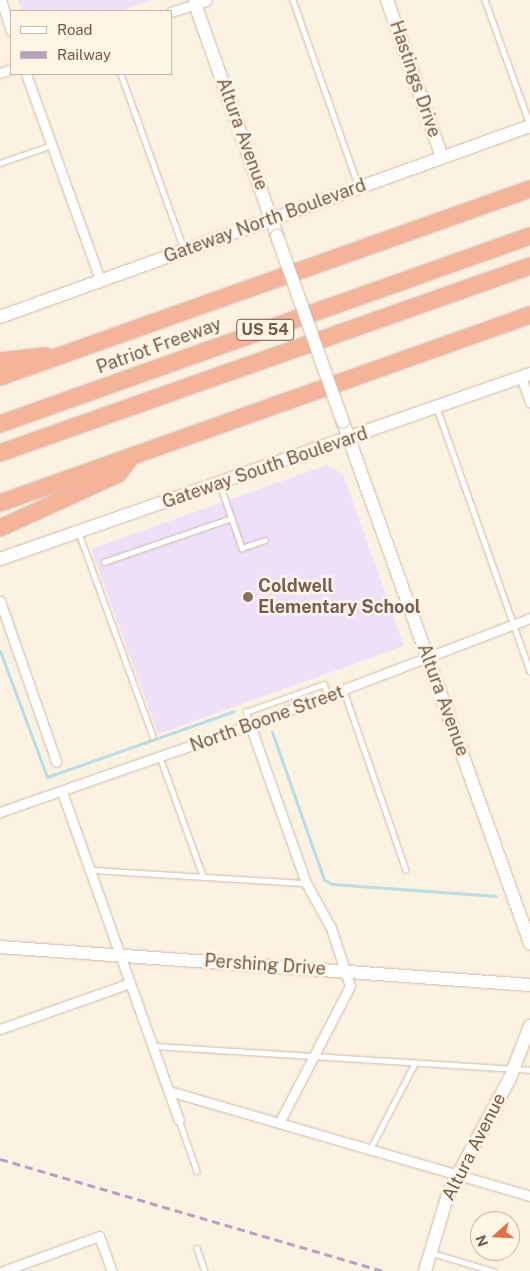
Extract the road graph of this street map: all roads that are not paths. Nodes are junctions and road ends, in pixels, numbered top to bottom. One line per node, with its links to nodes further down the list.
1 (0, 0): 7 (street)
2 (293, 0): 14 (lane)
3 (387, 0): 12 (main road, Hastings Drive)
4 (485, 0): 10 (lane)
5 (199, 1): 6 (street); 16 (main road, Altura Avenue)
6 (172, 12)
7 (10, 28)
8 (26, 75): 11 (street)
9 (121, 75): 18 (lane)
10 (530, 125): 12 (main road, Gateway North Boulevard)
11 (52, 145): 13 (lane); 20 (street)
12 (442, 157): 14 (main road, Gateway North Boulevard)
13 (0, 163)
14 (358, 187): 16 (main road, Gateway North Boulevard)
15 (530, 189): 23 (highway)
16 (272, 220): 18 (main road, Gateway North Boulevard); 30 (main road, Altura Avenue, bridge)
17 (530, 236): 29 (highway, Patriot Freeway / US 54)
18 (184, 250): 20 (main road, Gateway North Boulevard)
19 (530, 266): 31 (highway, US 54)
20 (100, 280): 21 (main road, Gateway North Boulevard)
21 (0, 315)
22 (530, 315): 32 (highway)
23 (56, 356): 24 (highway); 26 (highway)
24 (0, 361)
25 (526, 376): 27 (street); 28 (main road, Gateway South Boulevard)
26 (0, 377)
27 (530, 402)
28 (437, 407): 30 (main road, Gateway South Boulevard); 43 (lane)
29 (0, 424)
30 (349, 439): 33 (main road, Gateway South Boulevard); 44 (main road, Altura Avenue)
31 (0, 453)
32 (133, 456): 34 (highway); 36 (highway)
33 (220, 484): 35 (lane); 37 (main road, Gateway South Boulevard)
34 (0, 503)
35 (232, 518): 38 (lane); 40 (lane)
36 (0, 528)
37 (79, 532): 39 (main road, Gateway South Boulevard); 49 (lane)
38 (265, 540)
39 (0, 559)
40 (104, 562)
41 (0, 601): 51 (street)
42 (530, 618): 43 (street, North Boone Street)
43 (514, 624): 44 (street, North Boone Street); 45 (lane)
44 (427, 654): 46 (street, North Boone Street); 58 (main road, Altura Avenue)
45 (530, 670)
46 (344, 690): 47 (street, North Boone Street); 55 (lane)
47 (329, 696): 48 (street, North Boone Street); 48 (lane)
48 (250, 725): 50 (street, North Boone Street); 57 (street)
49 (153, 736)
50 (160, 757): 52 (street, North Boone Street); 56 (lane)
51 (56, 761)
52 (62, 792): 53 (street, North Boone Street); 54 (street)
53 (0, 812)
54 (90, 870): 56 (lane); 60 (street)
55 (406, 870)
56 (203, 876): 57 (lane)
57 (306, 883): 61 (street)
58 (530, 943)
59 (0, 947): 60 (main road, Pershing Drive)
60 (120, 955): 61 (main road, Pershing Drive); 62 (street)
61 (346, 971): 63 (main road, Pershing Drive); 67 (street)
62 (130, 983): 65 (street); 66 (street)
63 (530, 985)
64 (530, 1026): 69 (main road, Altura Avenue)
65 (0, 1029)
66 (153, 1046): 67 (lane); 71 (street)
67 (314, 1056): 68 (lane); 73 (street)
68 (415, 1063): 69 (lane); 74 (lane)
69 (514, 1069): 70 (lane); 76 (main road, Altura Avenue)
70 (530, 1070)
71 (169, 1090): 72 (street); 73 (street)
72 (179, 1120): 75 (lane)
73 (279, 1123): 74 (street)
74 (370, 1149): 76 (street)
75 (197, 1171)
76 (457, 1175): 77 (street); 79 (main road, Altura Avenue)
77 (530, 1196)
78 (197, 1248): 83 (lane)
79 (430, 1252): 84 (main road, Altura Avenue); 85 (lane)
80 (25, 1267): 81 (street); 82 (street)
81 (3, 1271)
82 (112, 1271)
83 (205, 1271)
84 (425, 1271)
85 (493, 1271)

